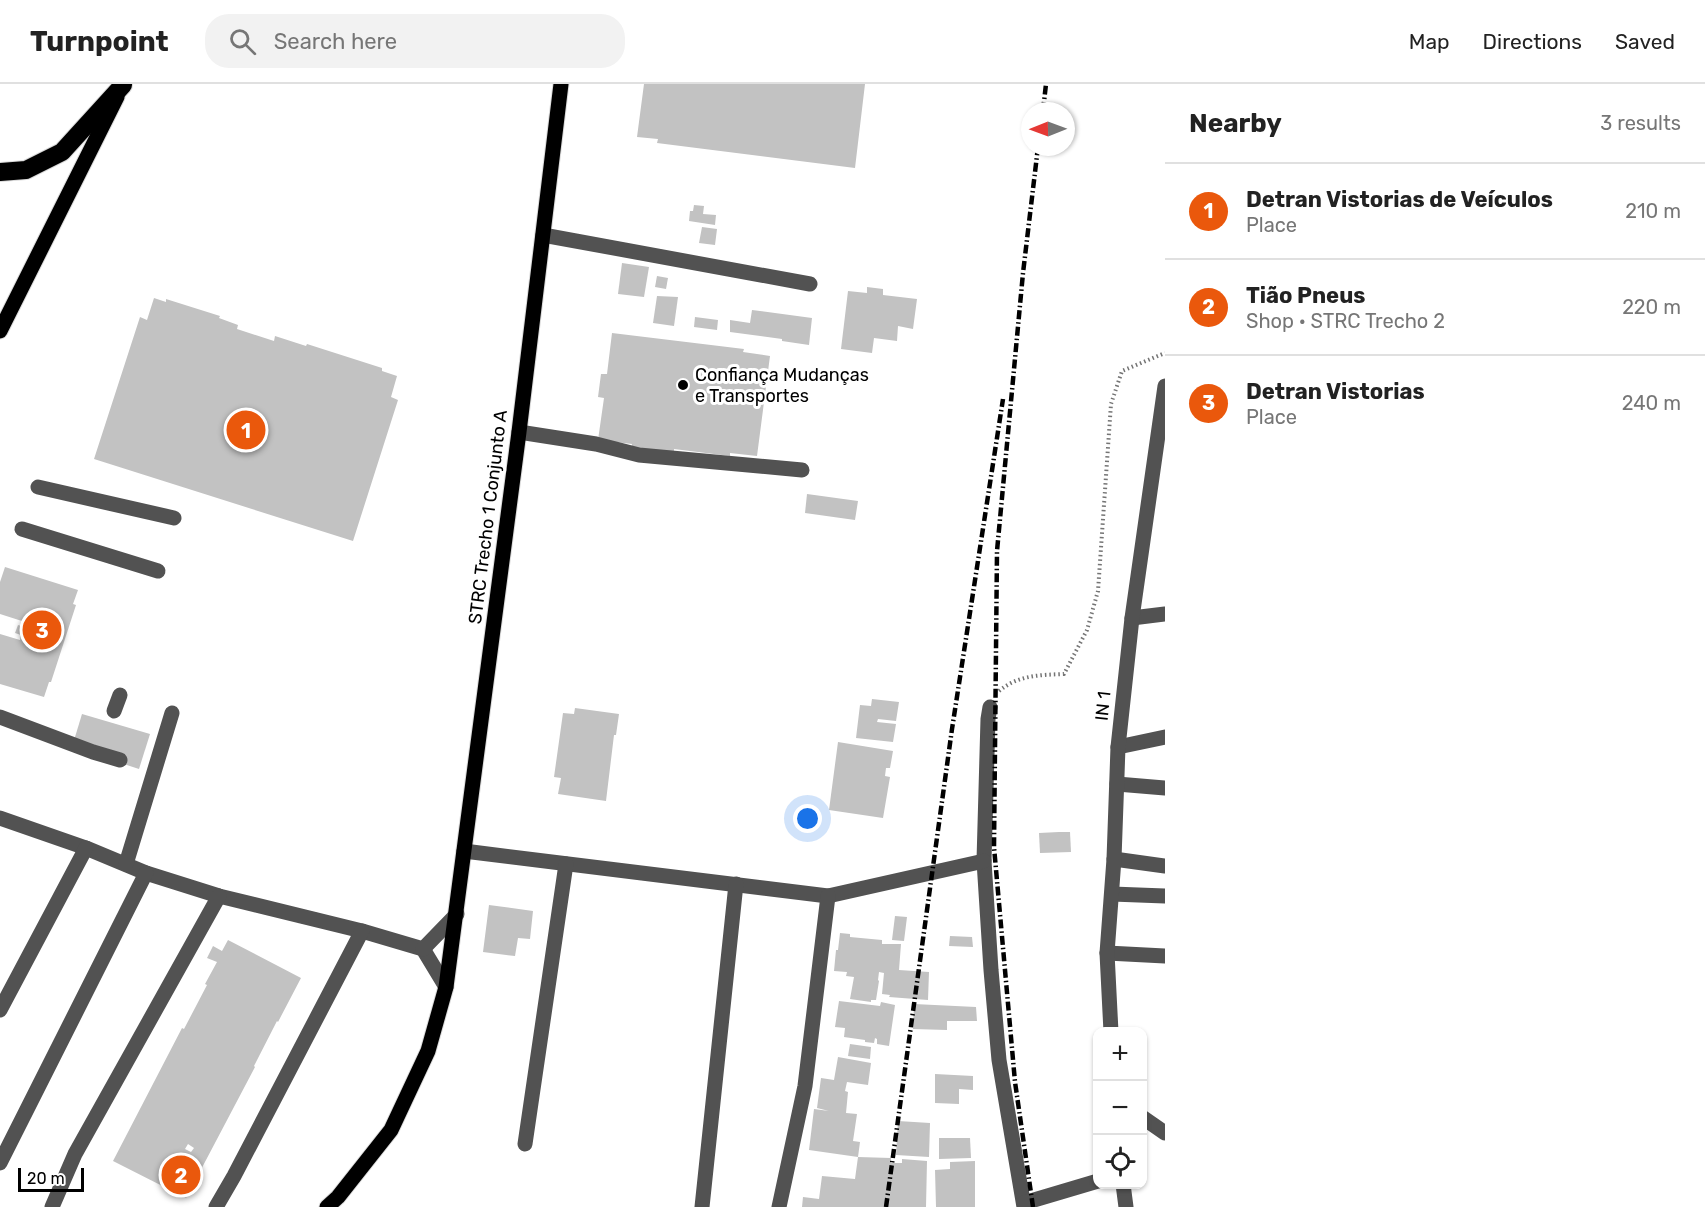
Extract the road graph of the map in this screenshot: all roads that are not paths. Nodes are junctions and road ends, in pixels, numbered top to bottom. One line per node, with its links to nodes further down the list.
1 (123, 84): 3 (highway); 6 (main road)
2 (561, 84): 4 (main road, STRC Trecho 1 Conjunto A)
3 (0, 172)
4 (543, 235): 5 (street); 8 (main road, STRC Trecho 1 Conjunto A)
5 (810, 284)
6 (0, 331)
7 (1165, 386): 15 (street, IN 1)
8 (519, 432): 9 (street); 28 (main road, STRC Trecho 1 Conjunto A)
9 (802, 470)
10 (38, 487): 11 (street)
11 (174, 518)
12 (22, 529): 13 (street)
13 (158, 571)
14 (1165, 614): 15 (street)
15 (1132, 618): 22 (street, IN 1)
16 (120, 695): 18 (street)
17 (990, 707): 30 (street)
18 (114, 711)
19 (172, 713): 31 (street)
20 (0, 717): 23 (street)
21 (1165, 737): 22 (street)
22 (1118, 747): 24 (street, IN 1)
23 (120, 760)
24 (1117, 784): 25 (street); 29 (street, IN 1)
25 (1165, 788)
26 (0, 818): 27 (street)
27 (86, 848): 31 (street); 46 (street)
28 (464, 851): 32 (street); 40 (main road, STRC Trecho 1 Conjunto A)
29 (1114, 859): 33 (street); 36 (street, IN 1)
30 (984, 861): 38 (street); 54 (street)
31 (126, 864): 34 (street)
32 (566, 864): 35 (street); 50 (street)
33 (1165, 866)
34 (146, 873): 37 (street); 51 (street)
35 (736, 884): 38 (street); 58 (street)
36 (1112, 894): 39 (street); 43 (street, IN 1)
37 (219, 896): 41 (street); 55 (street)
38 (828, 896): 59 (street)
39 (1165, 896)
40 (457, 914): 42 (street); 45 (main road, STRC Trecho 1 Conjunto A)
41 (362, 931): 42 (street); 56 (street)
42 (423, 949): 45 (street)
43 (1107, 953): 44 (street); 47 (street, IN 1)
44 (1165, 956)
45 (446, 987): 57 (main road, STRC Trecho 1 Conjunto A)
46 (0, 1010)
47 (1112, 1027)
48 (1147, 1120): 49 (street)
49 (1165, 1132)
50 (525, 1144)
51 (0, 1163)
52 (1093, 1183): 54 (street)
53 (1124, 1189): 60 (street)
54 (1024, 1205)
55 (52, 1207)
56 (216, 1207)
57 (327, 1207)
58 (702, 1207)
59 (779, 1207)
60 (1126, 1207)

